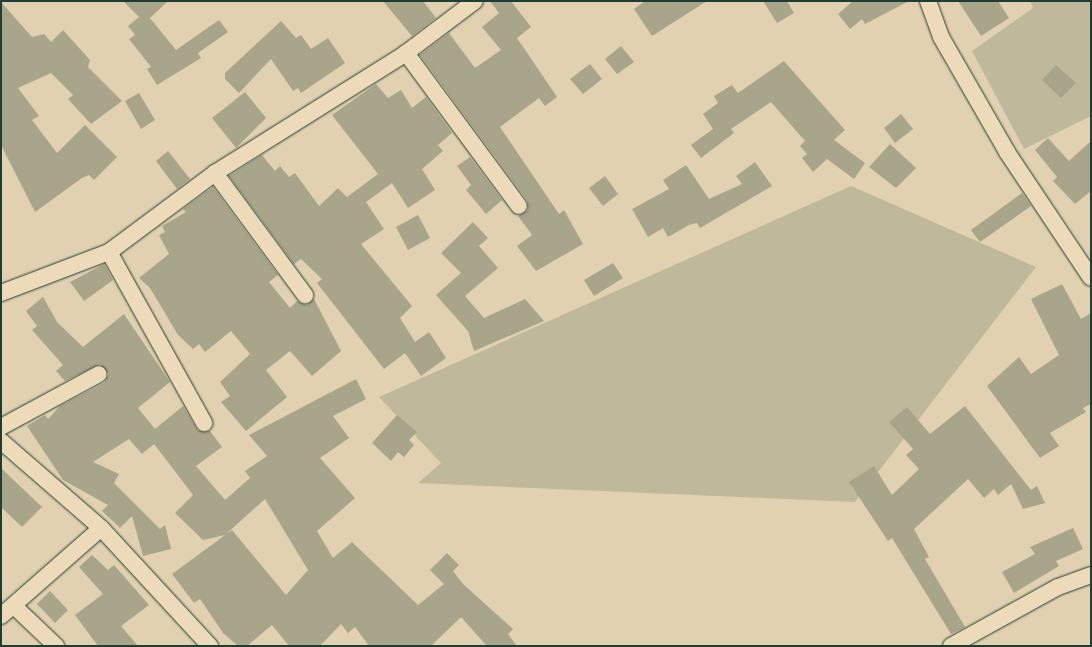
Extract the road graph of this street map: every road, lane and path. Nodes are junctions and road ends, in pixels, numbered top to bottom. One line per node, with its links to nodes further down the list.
1 (475, 1): 3 (street)
2 (928, 1): 7 (street)
3 (406, 53): 4 (street); 5 (street)
4 (215, 174): 6 (street); 9 (street)
5 (519, 206)
6 (109, 252): 8 (street); 11 (street)
7 (1091, 278)
8 (1, 293)
9 (305, 295)
10 (99, 374): 12 (street)
11 (204, 422)
12 (1, 427)
13 (1, 441): 14 (street)
14 (101, 528): 16 (street); 18 (street)
15 (1091, 575): 19 (street)
16 (8, 612): 17 (street)
17 (56, 646)
18 (210, 646)
19 (951, 646)

